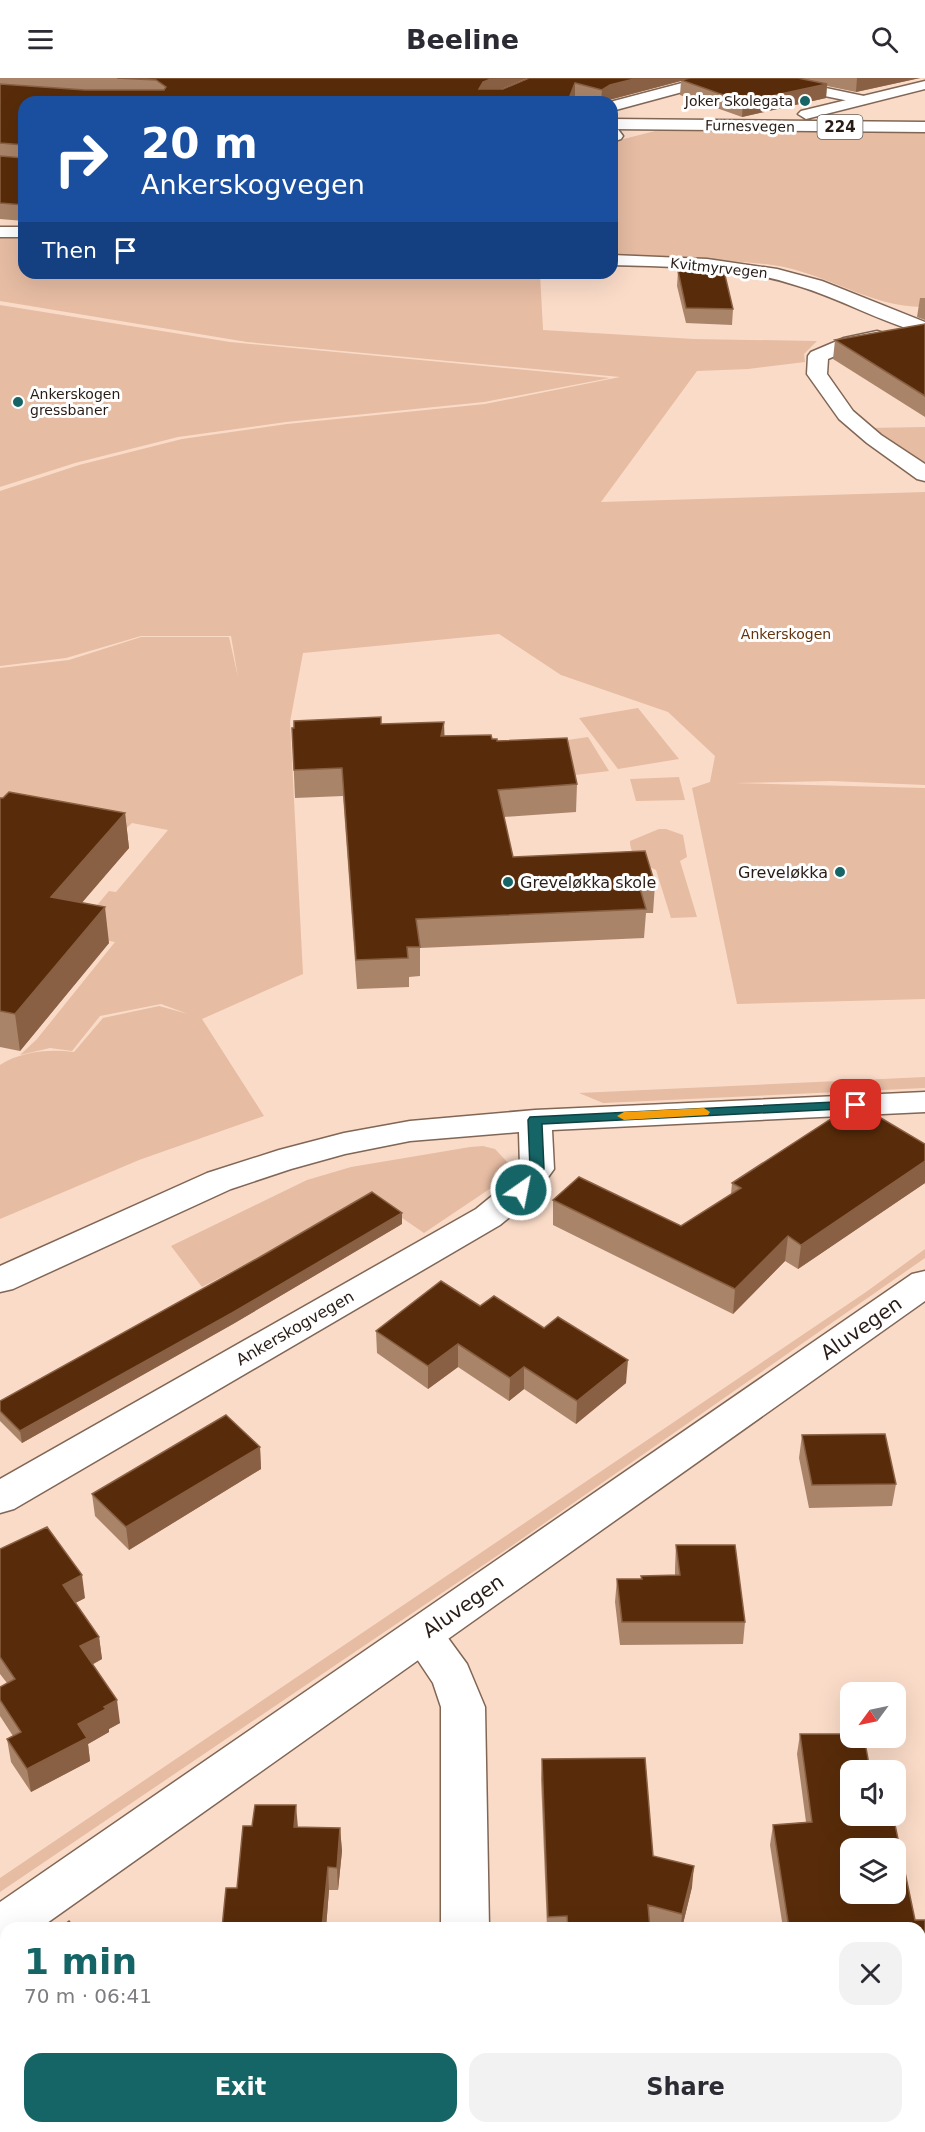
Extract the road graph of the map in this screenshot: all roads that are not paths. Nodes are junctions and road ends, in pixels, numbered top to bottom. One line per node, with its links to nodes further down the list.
1 (718, 78): 5 (street)
2 (756, 78): 4 (street)
3 (925, 85): 4 (street)
4 (864, 100): 7 (street)
5 (618, 104)
6 (618, 124): 7 (street, Furnesvegen / 224)
7 (754, 126): 8 (street, Furnesvegen / 224)
8 (925, 127)
9 (0, 232): 10 (street)
10 (18, 232)
11 (618, 260): 12 (street, Kvitmyrvegen)
12 (856, 303): 13 (street, Kvitmyrvegen); 15 (street)
13 (925, 328)
14 (925, 334): 15 (street)
15 (864, 339): 16 (street)
16 (925, 474)
17 (925, 1102): 18 (street)
18 (535, 1120): 19 (street); 21 (street, Ankerskogvegen)
19 (0, 1280)
20 (925, 1282): 22 (street, Aluvegen)
21 (0, 1498)
22 (422, 1635): 23 (street, Aluvegen); 24 (street)
23 (10, 1922)
24 (465, 1922)

